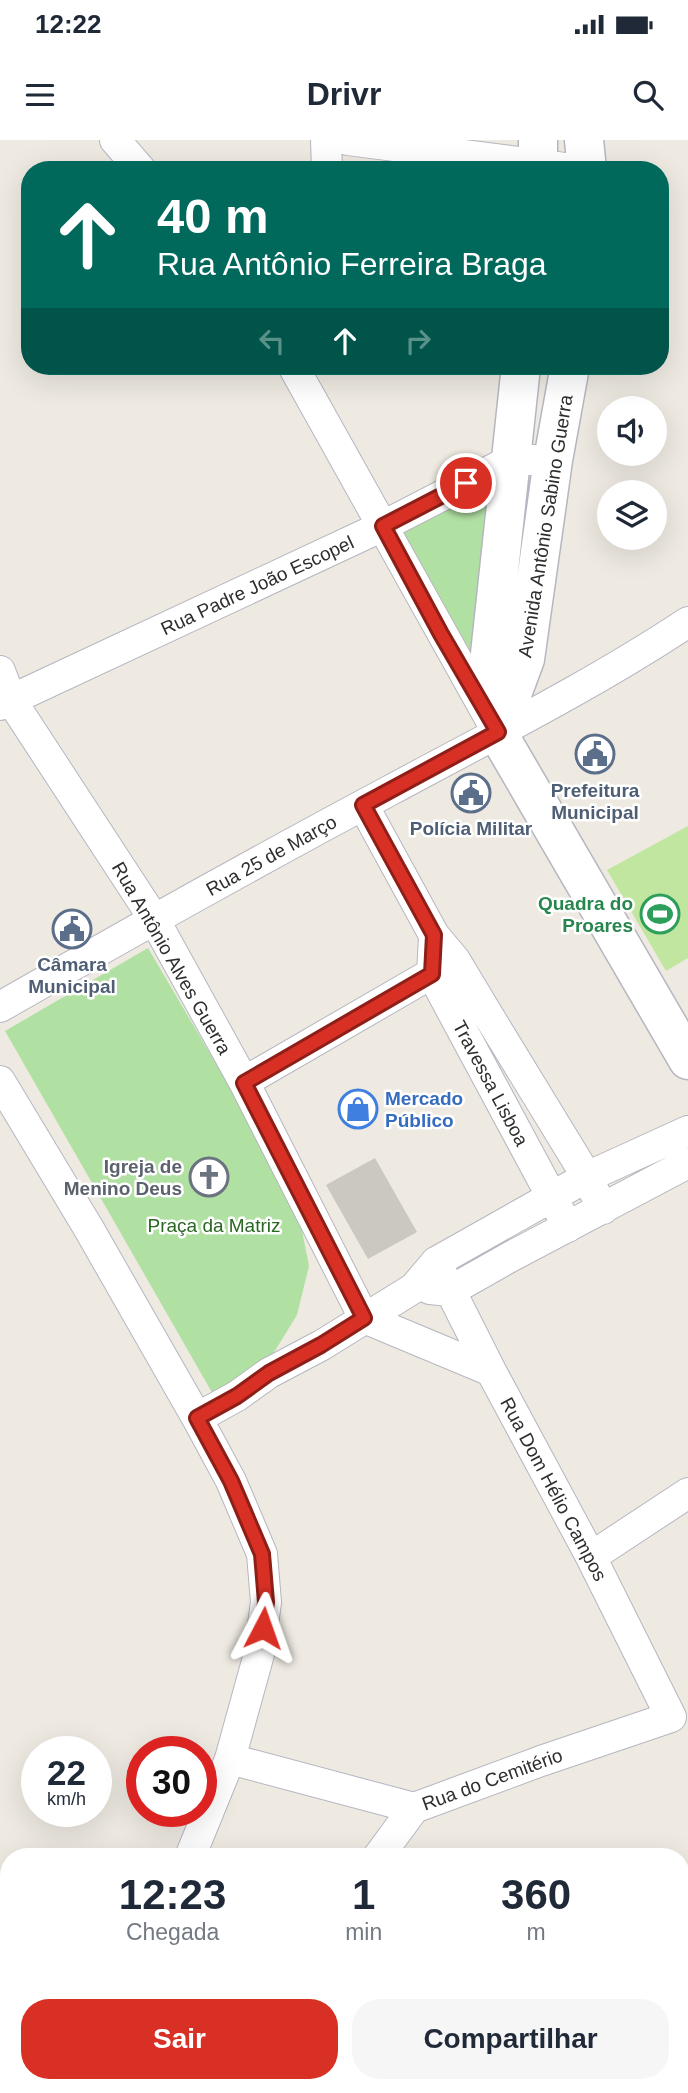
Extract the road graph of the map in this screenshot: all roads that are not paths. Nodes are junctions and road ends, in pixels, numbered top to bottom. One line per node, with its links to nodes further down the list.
1 (115, 140): 6 (street)
2 (326, 140): 7 (street)
3 (348, 140): 5 (street)
4 (584, 140): 8 (street)
5 (538, 158)
6 (133, 161)
7 (327, 161)
8 (586, 161)
9 (298, 375): 14 (street)
10 (520, 375): 12 (street, Avenida Antônio Sabino Guerra)
11 (568, 375): 13 (street, Avenida Antônio Sabino Guerra)
12 (511, 460): 13 (street, Rua Padre João Escopel); 14 (street, Rua Padre João Escopel); 18 (street, Avenida Antônio Sabino Guerra)
13 (553, 460): 18 (street, Avenida Antônio Sabino Guerra)
14 (383, 526): 17 (street, Rua Padre João Escopel); 18 (street)
15 (688, 622): 18 (street, Rua 25 de Março)
16 (0, 671): 17 (street, Rua Antônio Alves Guerra)
17 (5, 702): 20 (street, Rua Antônio Alves Guerra)
18 (498, 732): 19 (street, Rua 25 de Março); 24 (street)
19 (363, 805): 20 (street, Rua 25 de Março); 21 (street)
20 (153, 919): 22 (street, Rua 25 de Março); 27 (street, Rua Antônio Alves Guerra)
21 (443, 967): 23 (street, Travessa Lisboa); 25 (street, Travessa Lisboa); 27 (street)
22 (0, 1007)
23 (510, 1052): 25 (street); 30 (street, Travessa Lisboa)
24 (688, 1060)
25 (484, 1069): 31 (street, Travessa Lisboa)
26 (0, 1081): 39 (street)
27 (244, 1083): 37 (street, Rua Antônio Alves Guerra)
28 (688, 1131): 30 (street)
29 (688, 1163): 32 (street)
30 (587, 1177): 31 (street); 32 (street, Travessa Lisboa)
31 (552, 1196): 33 (street, Travessa Lisboa); 34 (street)
32 (603, 1209): 33 (street)
33 (568, 1227): 36 (street)
34 (436, 1262): 35 (street); 36 (street, Rua Dom Hélio Campos)
35 (414, 1288): 36 (street); 37 (street)
36 (450, 1291): 38 (street, Rua Dom Hélio Campos)
37 (364, 1318): 38 (street); 39 (street)
38 (491, 1371): 41 (street, Rua Dom Hélio Campos)
39 (197, 1418): 43 (street)
40 (688, 1493): 41 (street)
41 (592, 1557): 42 (street, Rua Dom Hélio Campos)
42 (671, 1717): 44 (street, Rua do Cemitério)
43 (230, 1759): 44 (street, Rua do Cemitério); 45 (street)
44 (414, 1808): 46 (street)
45 (194, 1848)
46 (385, 1848)

